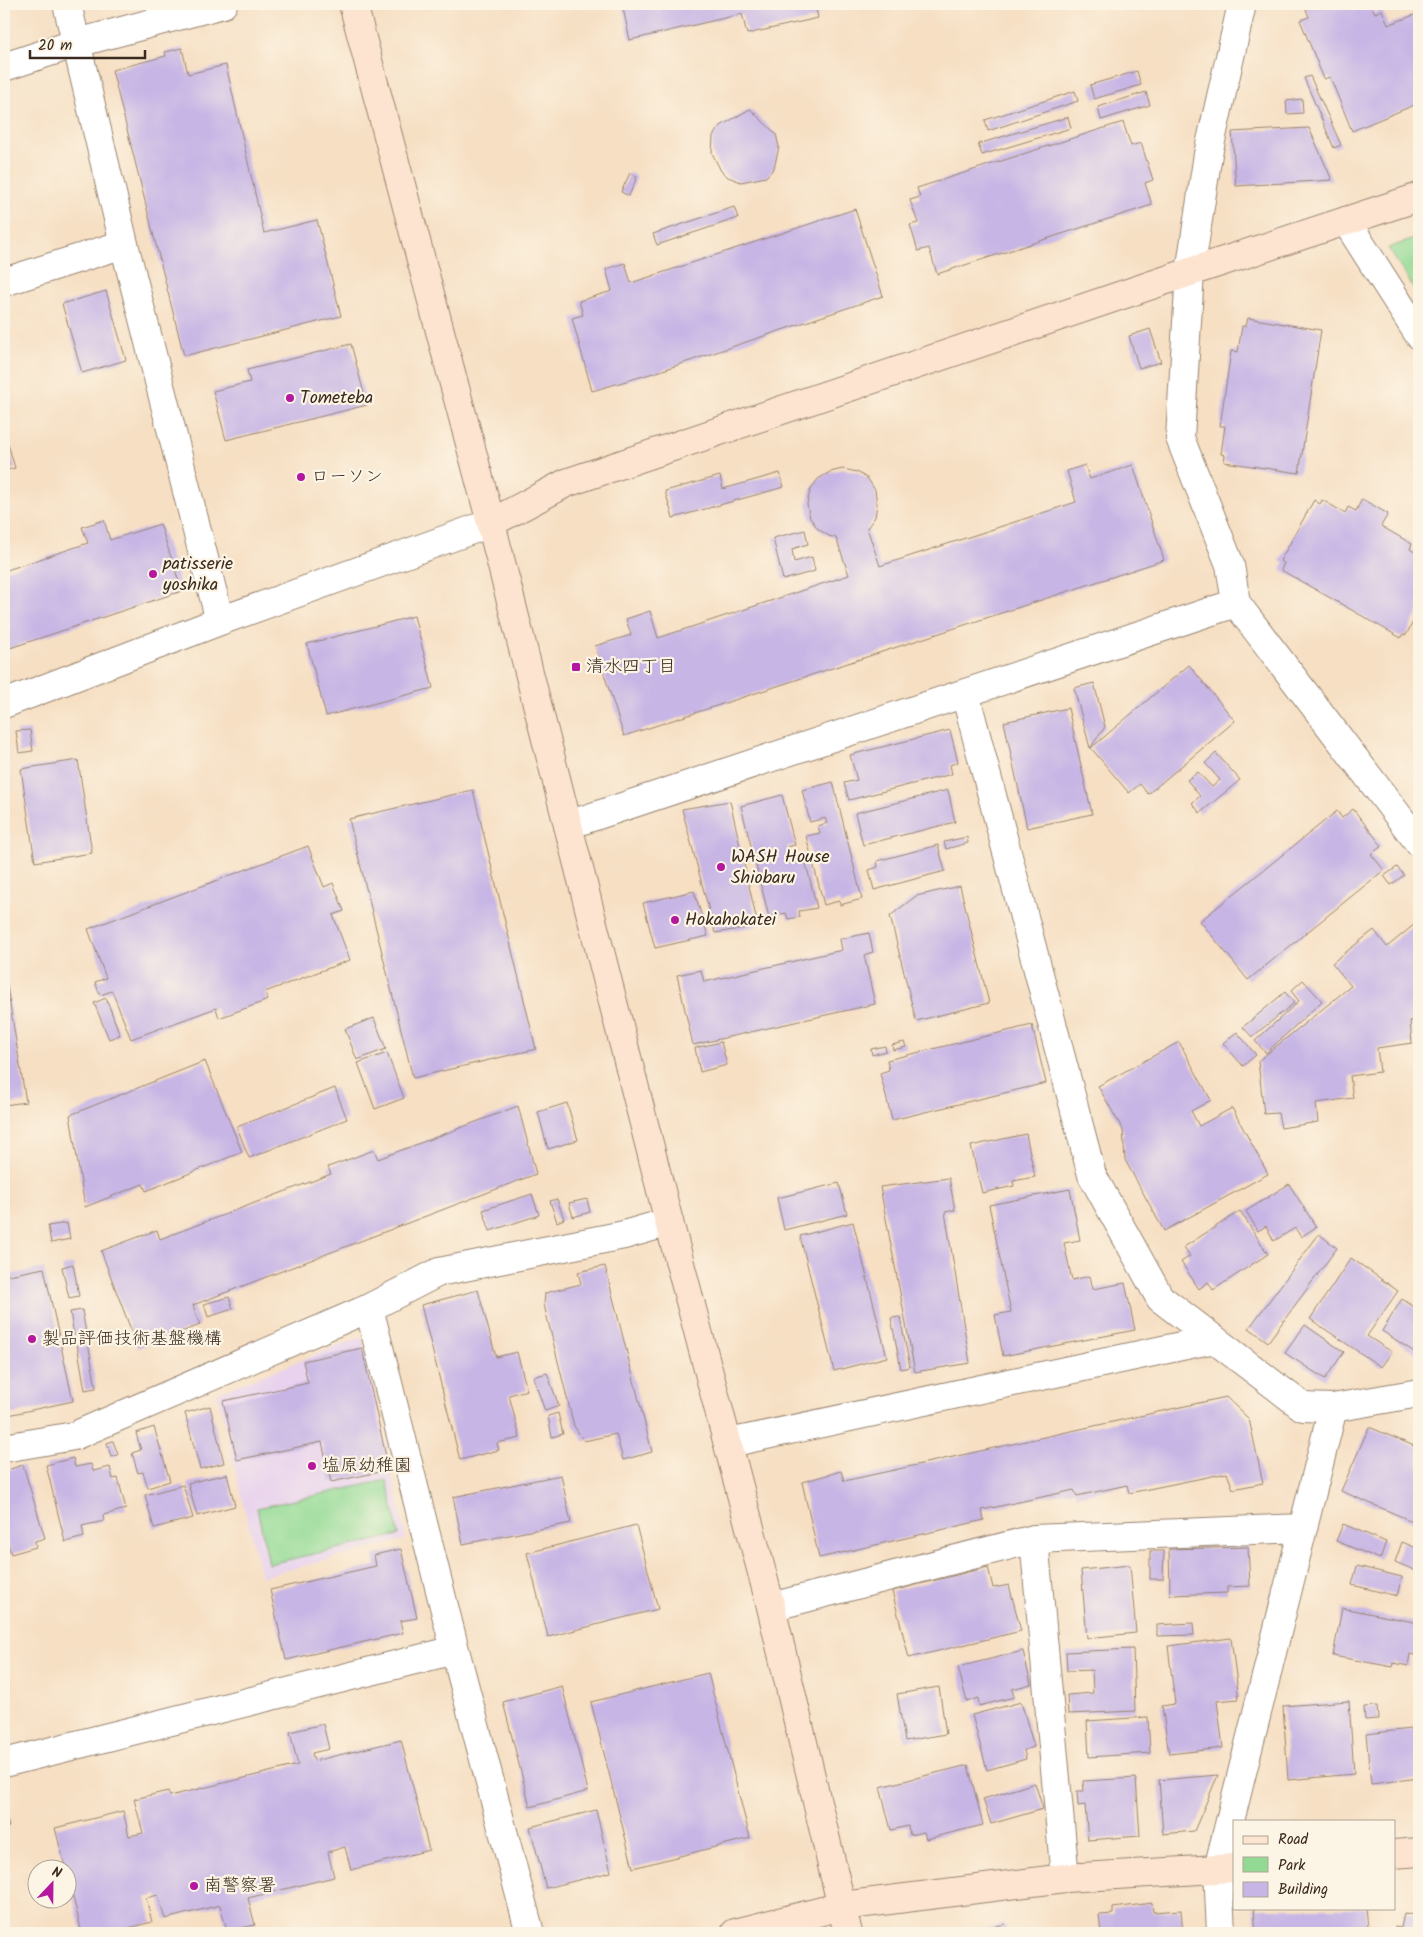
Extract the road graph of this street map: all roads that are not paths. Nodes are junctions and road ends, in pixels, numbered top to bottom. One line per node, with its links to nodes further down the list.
1 (67, 4): 5 (street)
2 (223, 4): 5 (street)
3 (353, 4): 13 (street)
4 (1242, 4): 10 (street)
5 (77, 43): 6 (street); 9 (street)
6 (4, 67)
7 (1419, 197): 8 (street)
8 (1346, 221): 10 (street); 12 (street)
9 (124, 244): 11 (street); 15 (street)
10 (1190, 272): 13 (street); 14 (street)
11 (4, 282)
12 (1419, 335)
13 (491, 523): 15 (street); 18 (street)
14 (1236, 604): 16 (street); 19 (street)
15 (220, 621): 17 (street)
16 (965, 693): 18 (street); 22 (street)
17 (4, 704)
18 (568, 825): 20 (street)
19 (1419, 843)
20 (669, 1222): 21 (street); 25 (street)
21 (369, 1308): 26 (street); 30 (street)
22 (1214, 1339): 24 (street); 25 (street)
23 (1419, 1393): 24 (street)
24 (1333, 1408): 27 (street)
25 (729, 1442): 29 (street)
26 (4, 1448)
27 (1303, 1528): 28 (street); 32 (street)
28 (1034, 1539): 29 (street); 37 (street)
29 (771, 1607): 38 (street)
30 (455, 1650): 31 (street); 39 (street)
31 (4, 1763)
32 (1237, 1820)
33 (1233, 1837): 36 (street)
34 (1419, 1852): 35 (street)
35 (1396, 1854)
36 (1226, 1868): 37 (street); 42 (street)
37 (1065, 1878): 38 (street)
38 (842, 1906): 40 (street); 41 (street)
39 (530, 1933)
40 (735, 1933)
41 (848, 1933)
42 (1221, 1933)

